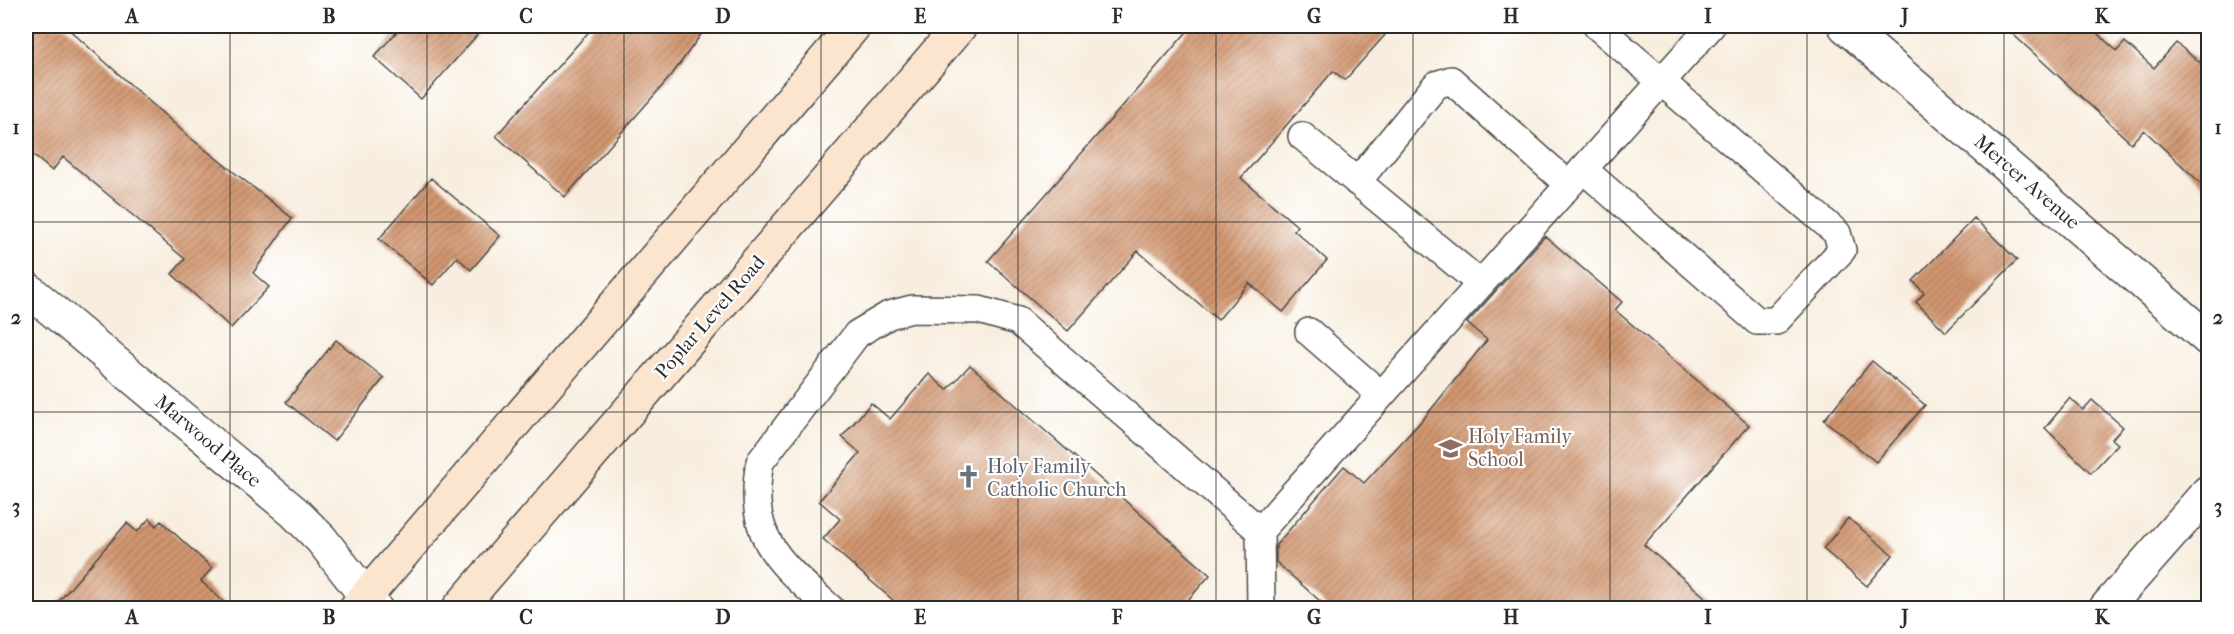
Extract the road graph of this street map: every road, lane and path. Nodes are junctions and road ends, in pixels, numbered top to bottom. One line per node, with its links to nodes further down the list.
1 (854, 26): 17 (main road)
2 (960, 26): 18 (main road, Poplar Level Road)
3 (1596, 26): 6 (lane)
4 (1711, 26): 6 (lane)
5 (1845, 26): 13 (street, Mercer Avenue)
6 (1662, 80): 8 (lane); 8 (lane)
7 (1302, 136): 9 (lane)
8 (1576, 177): 9 (lane); 10 (lane)
9 (1357, 182): 10 (lane)
10 (1481, 284): 14 (lane)
11 (26, 288): 17 (street, Marwood Place)
12 (1309, 332): 14 (lane)
13 (2208, 339)
14 (1381, 395): 16 (lane)
15 (2208, 492): 21 (street)
16 (1260, 531): 19 (lane); 20 (lane)
17 (365, 605)
18 (459, 609)
19 (830, 609)
20 (1261, 609)
21 (2106, 609)

